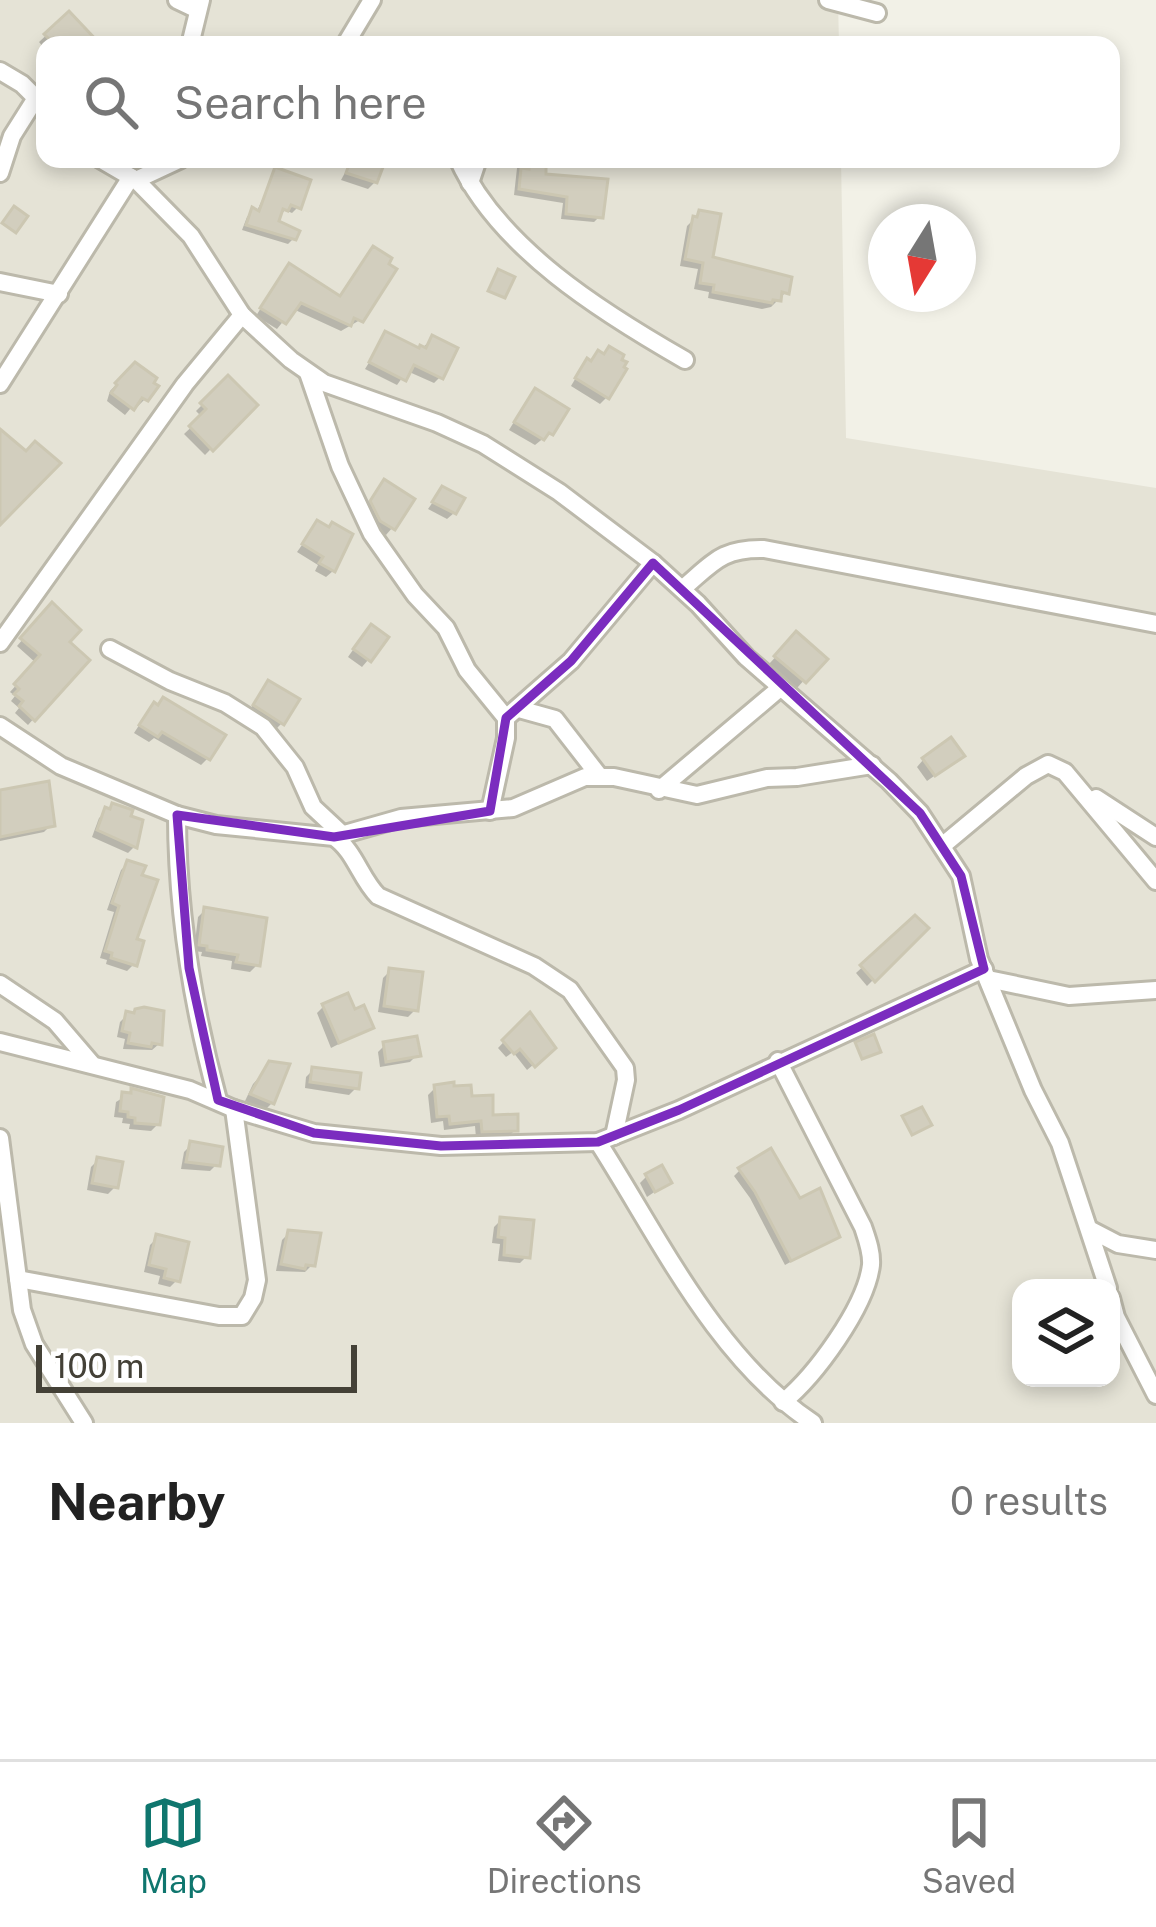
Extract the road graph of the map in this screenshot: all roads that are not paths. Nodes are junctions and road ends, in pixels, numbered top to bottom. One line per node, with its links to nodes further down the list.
1 (177, 0): 4 (street)
2 (372, 0): 7 (street)
3 (828, 0): 5 (street)
4 (200, 5): 6 (street)
5 (877, 13)
6 (192, 36)
7 (354, 36)
8 (0, 71): 9 (street)
9 (36, 99)
10 (36, 107): 15 (street)
11 (115, 168): 16 (street)
12 (151, 168): 16 (street)
13 (462, 168): 17 (street)
14 (475, 168): 17 (street)
15 (0, 173)
16 (134, 179): 19 (street); 20 (street)
17 (470, 183): 21 (street)
18 (0, 282): 19 (street)
19 (59, 294): 23 (street)
20 (242, 315): 22 (street); 27 (street)
21 (686, 360)
22 (307, 371): 24 (street); 30 (street)
23 (0, 384)
24 (653, 563): 25 (street); 30 (street)
25 (682, 589): 26 (street); 29 (street)
26 (1156, 624)
27 (0, 643)
28 (110, 649): 38 (street)
29 (780, 688): 32 (street); 34 (street)
30 (512, 714): 33 (street); 36 (street)
31 (0, 727): 37 (street)
32 (872, 765): 34 (street); 40 (street)
33 (600, 777): 34 (street); 36 (street)
34 (659, 790)
35 (1081, 791): 39 (street); 40 (street); 41 (street)
36 (490, 811): 38 (street)
37 (177, 815): 38 (street); 48 (street)
38 (338, 836): 50 (street)
39 (1156, 837)
40 (942, 847): 42 (street)
41 (1156, 880)
42 (986, 974): 44 (street); 46 (street); 51 (street)
43 (0, 984): 47 (street)
44 (1156, 990)
45 (0, 1042): 47 (street)
46 (778, 1061): 50 (street); 57 (street)
47 (91, 1063): 48 (street)
48 (226, 1104): 50 (street); 53 (street)
49 (0, 1138): 53 (street)
50 (606, 1139): 57 (street)
51 (1091, 1230): 52 (street); 54 (street)
52 (1156, 1250)
53 (18, 1279): 58 (street)
54 (1105, 1279)
55 (1120, 1325): 56 (street)
56 (1156, 1396)
57 (783, 1402): 59 (street)
58 (84, 1423)
59 (813, 1423)

